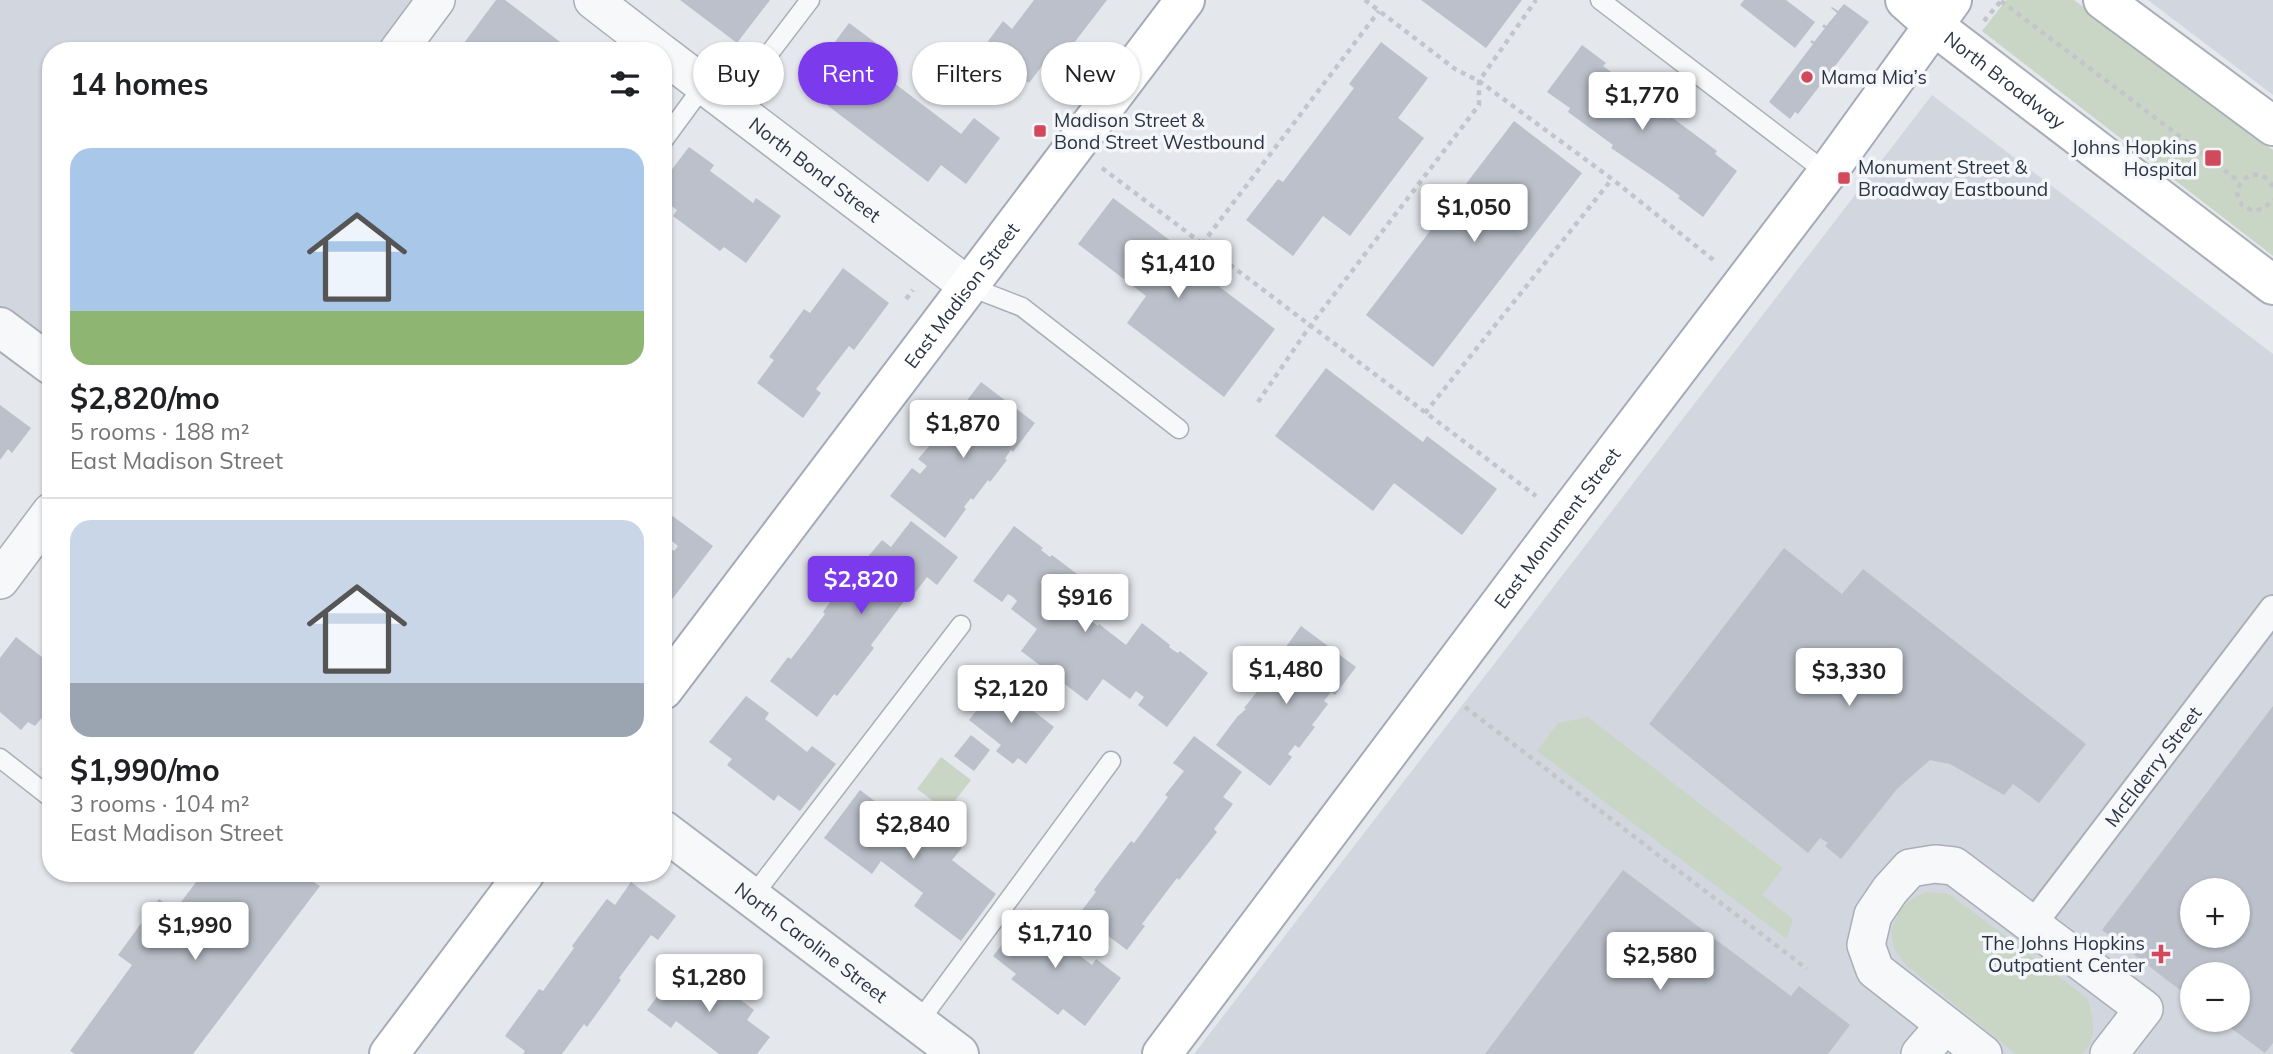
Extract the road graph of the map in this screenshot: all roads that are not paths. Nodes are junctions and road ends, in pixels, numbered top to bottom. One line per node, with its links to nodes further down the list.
1 (436, 0): 9 (street)
2 (593, 0): 10 (street)
3 (810, 0): 11 (lane)
4 (1185, 0): 20 (main road, East Madison Street)
5 (1600, 0): 18 (lane)
6 (1905, 0): 8 (main road, North Broadway)
7 (2104, 0): 16 (main road)
8 (1943, 13): 18 (main road, East Monument Street); 19 (main road, North Broadway)
9 (405, 42)
10 (647, 42)
11 (769, 42)
12 (672, 61): 13 (street, North Bond Street)
13 (693, 77)
14 (705, 105): 17 (lane)
15 (730, 105): 20 (street, North Bond Street)
16 (2273, 126)
17 (672, 133)
18 (1827, 173): 40 (main road, East Monument Street)
19 (2273, 285)
20 (968, 286): 23 (lane); 28 (main road, East Madison Street)
21 (0, 327): 22 (street)
22 (42, 358)
23 (1179, 429)
24 (42, 524): 25 (street)
25 (0, 580)
26 (2273, 610): 35 (street, McElderry Street)
27 (961, 625): 34 (lane)
28 (672, 678)
29 (0, 758): 31 (lane)
30 (1111, 761): 36 (lane)
31 (42, 791)
32 (672, 837): 34 (street, North Caroline Street)
33 (518, 882): 38 (main road)
34 (752, 897): 36 (street, North Caroline Street)
35 (2033, 924): 37 (street); 43 (street)
36 (918, 1023): 39 (street, North Caroline Street)
37 (1945, 1025): 41 (street); 42 (street)
38 (393, 1053)
39 (959, 1054)
40 (1162, 1054)
41 (1920, 1054)
42 (1983, 1054)
43 (2109, 1054)

